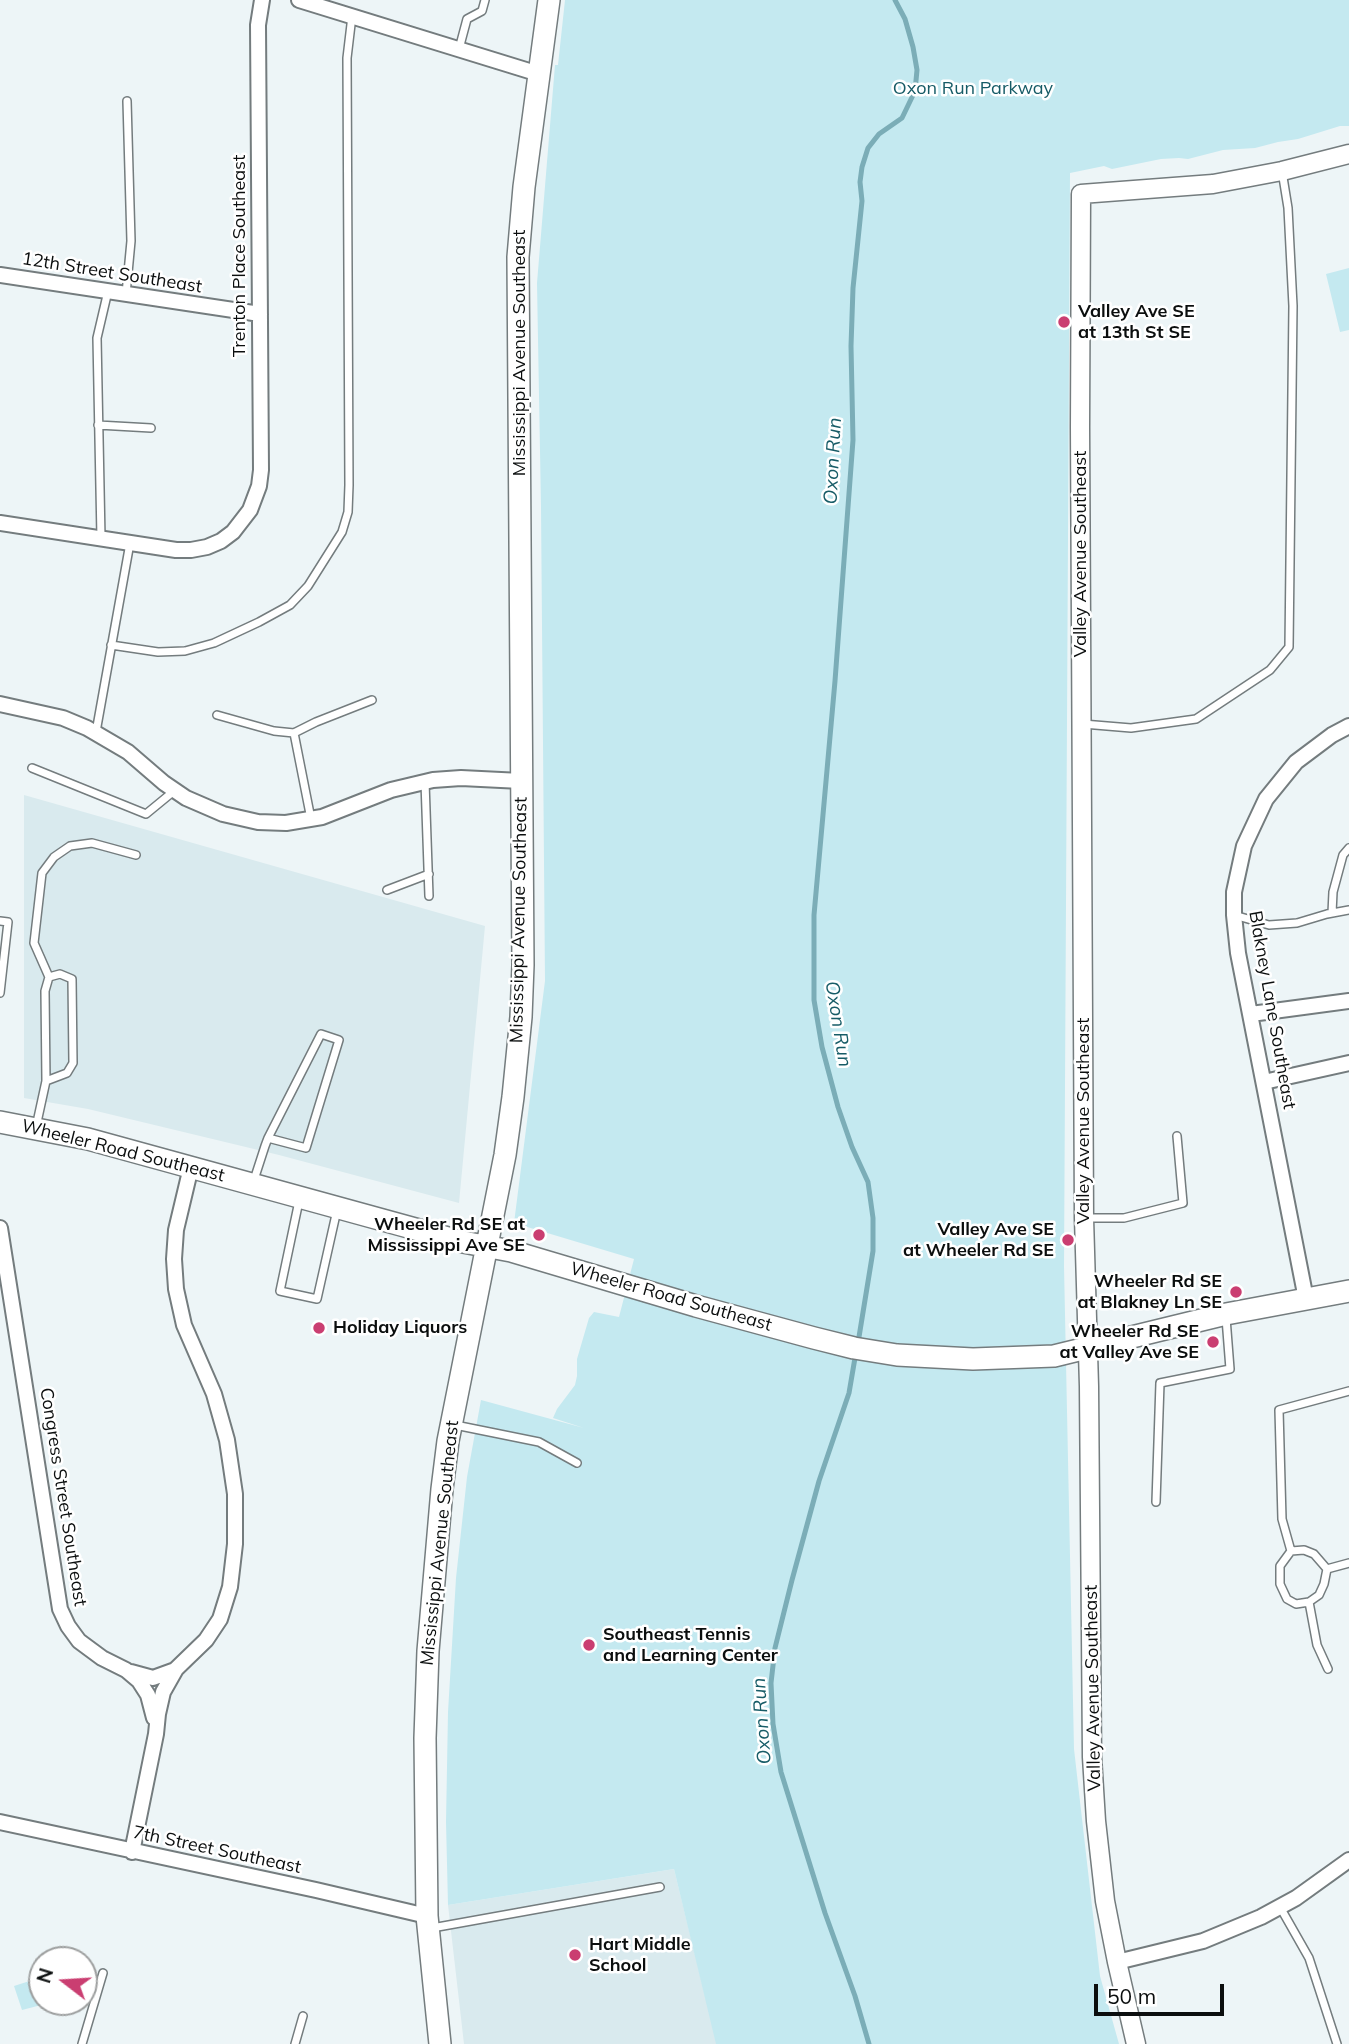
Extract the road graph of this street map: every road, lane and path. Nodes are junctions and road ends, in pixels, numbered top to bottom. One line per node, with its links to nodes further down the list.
1 (262, 0): 14 (street, Trenton Place Southeast)
2 (299, 0): 5 (street)
3 (485, 0): 6 (lane)
4 (549, 0): 7 (main road, Mississippi Avenue Southeast)
5 (352, 16): 6 (street); 20 (lane)
6 (459, 49): 7 (street)
7 (539, 74): 30 (main road, Mississippi Avenue Southeast)
8 (127, 101): 13 (lane)
9 (1349, 154): 10 (street)
10 (1282, 171): 24 (lane); 24 (street, Valley Avenue Southeast)
11 (0, 275): 12 (street, 12th Street Southeast)
12 (108, 291): 13 (street, 12th Street Southeast); 15 (lane)
13 (126, 294): 14 (street, 12th Street Southeast)
14 (260, 314): 19 (street, Trenton Place Southeast)
15 (98, 425): 16 (lane); 18 (lane)
16 (151, 428)
17 (0, 523): 18 (street)
18 (101, 538): 19 (street)
19 (130, 543): 20 (lane)
20 (111, 645): 26 (lane)
21 (372, 700): 27 (lane)
22 (0, 704): 26 (street)
23 (217, 715): 27 (lane)
24 (1082, 724): 57 (street, Valley Avenue Southeast)
25 (1349, 726): 40 (street, Blakney Lane Southeast)
26 (96, 732): 31 (street)
27 (294, 733): 32 (lane)
28 (32, 768): 31 (lane)
29 (425, 781): 30 (street); 32 (street); 35 (lane)
30 (521, 781): 59 (main road, Mississippi Avenue Southeast)
31 (174, 791): 32 (street)
32 (311, 820)
33 (1349, 848): 39 (lane)
34 (136, 856): 42 (lane)
35 (429, 874): 36 (lane); 37 (lane)
36 (387, 890)
37 (429, 896)
38 (1349, 910): 39 (lane)
39 (1332, 912): 40 (lane)
40 (1234, 915): 45 (street, Blakney Lane Southeast)
41 (0, 921): 43 (lane)
42 (49, 977): 47 (lane); 47 (lane)
43 (0, 993)
44 (1349, 1001): 45 (street)
45 (1251, 1014): 48 (street, Blakney Lane Southeast)
46 (1349, 1063): 48 (street)
47 (46, 1081): 50 (lane)
48 (1264, 1083): 61 (street, Blakney Lane Southeast)
49 (0, 1122): 50 (main road, Wheeler Road Southeast)
50 (35, 1128): 53 (main road, Wheeler Road Southeast)
51 (1177, 1136): 57 (lane)
52 (268, 1138): 52 (lane); 54 (lane)
53 (191, 1167): 54 (main road, Wheeler Road Southeast); 72 (street)
54 (253, 1184): 55 (main road, Wheeler Road Southeast)
55 (300, 1196): 56 (main road, Wheeler Road Southeast); 56 (lane)
56 (337, 1207): 59 (main road, Wheeler Road Southeast)
57 (1084, 1218): 63 (street, Valley Avenue Southeast)
58 (0, 1228): 74 (street, Congress Street Southeast)
59 (487, 1246): 63 (main road, Wheeler Road Southeast); 65 (main road, Mississippi Avenue Southeast)
60 (1349, 1291): 61 (main road, Wheeler Road Southeast)
61 (1306, 1299): 62 (main road, Wheeler Road Southeast)
62 (1226, 1314): 63 (main road, Wheeler Road Southeast); 67 (lane)
63 (1087, 1347): 82 (street, Valley Avenue Southeast)
64 (1349, 1391): 68 (lane)
65 (451, 1424): 66 (lane); 81 (main road, Mississippi Avenue Southeast)
66 (577, 1463)
67 (1156, 1502)
68 (1291, 1551): 70 (lane); 71 (lane)
69 (1349, 1563): 70 (lane)
70 (1327, 1569): 71 (lane)
71 (1309, 1602): 73 (lane)
72 (176, 1669): 74 (street); 75 (street)
73 (1328, 1669)
74 (126, 1671): 75 (street, Congress Street Southeast)
75 (156, 1734): 77 (street)
76 (0, 1822): 77 (street, 7th Street Southeast)
77 (132, 1852): 81 (street, 7th Street Southeast)
78 (1349, 1860): 80 (street)
79 (660, 1887): 81 (lane)
80 (1280, 1907): 82 (street); 89 (lane)
81 (427, 1922): 87 (main road, Mississippi Avenue Southeast)
82 (1116, 1962): 88 (street, Valley Avenue Southeast)
83 (103, 1973): 85 (lane)
84 (303, 2016): 86 (lane)
85 (82, 2044)
86 (295, 2044)
87 (440, 2044)
88 (1136, 2044)
89 (1337, 2044)

